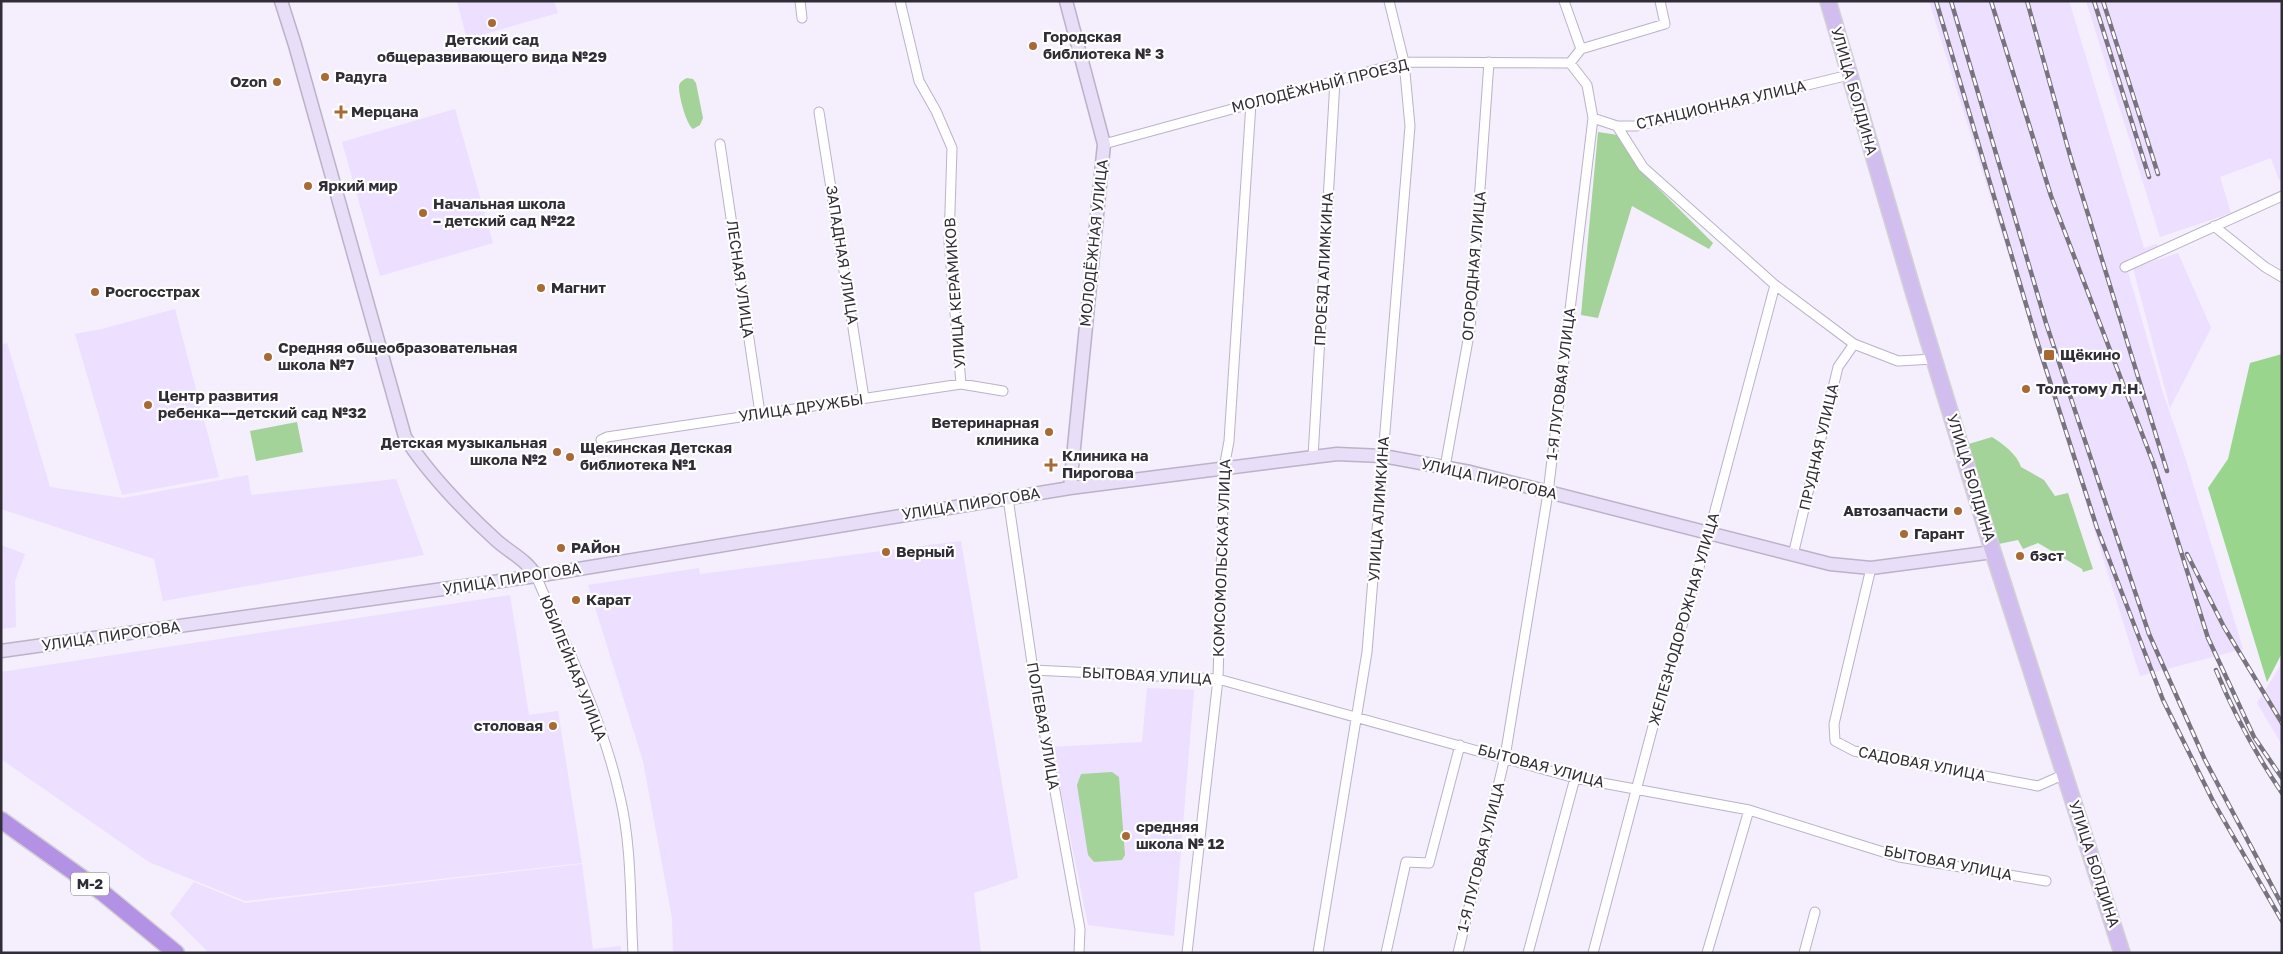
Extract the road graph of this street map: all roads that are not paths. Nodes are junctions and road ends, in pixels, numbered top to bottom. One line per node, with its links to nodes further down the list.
1 (281, 1): 45 (street, ЮБИЛЕЙНАЯ УЛИЦА)
2 (800, 1): 9 (street)
3 (900, 1): 29 (street, УЛИЦА КЕРАМИКОВ)
4 (1066, 1): 21 (street, МОЛОДЁЖНАЯ УЛИЦА)
5 (1389, 1): 11 (street, УЛИЦА АЛИМКИНА)
6 (1564, 1): 10 (street)
7 (1660, 1): 10 (street)
8 (1828, 1): 14 (main road, УЛИЦА БОЛДИНА)
9 (802, 18)
10 (1581, 49): 13 (street)
11 (1404, 62): 12 (street, МОЛОДЁЖНЫЙ ПРОЕЗД); 15 (street, МОЛОДЁЖНЫЙ ПРОЕЗД); 34 (street, УЛИЦА АЛИМКИНА)
12 (1489, 62): 13 (street, МОЛОДЁЖНЫЙ ПРОЕЗД); 36 (street, ОГОРОДНАЯ УЛИЦА)
13 (1570, 63): 18 (street, 1-Я ЛУГОВАЯ УЛИЦА)
14 (1849, 75): 19 (street, СТАНЦИОННАЯ УЛИЦА); 28 (main road, УЛИЦА БОЛДИНА)
15 (1335, 81): 16 (street, МОЛОДЁЖНЫЙ ПРОЕЗД); 35 (street, ПРОЕЗД АЛИМКИНА)
16 (1250, 103): 21 (street, МОЛОДЁЖНЫЙ ПРОЕЗД); 37 (street, КОМСОМОЛЬСКАЯ УЛИЦА)
17 (819, 112): 31 (street, ЗАПАДНАЯ УЛИЦА)
18 (1594, 118): 19 (street, СТАНЦИОННАЯ УЛИЦА); 39 (street, 1-Я ЛУГОВАЯ УЛИЦА)
19 (1617, 126): 26 (street)
20 (720, 144): 32 (street, ЛЕСНАЯ УЛИЦА)
21 (1104, 144): 38 (street, МОЛОДЁЖНАЯ УЛИЦА)
22 (2282, 196): 23 (street)
23 (2214, 226): 24 (street); 25 (street)
24 (2125, 266)
25 (2282, 277)
26 (1775, 285): 27 (street); 41 (street, ЖЕЛЕЗНОДОРОЖНАЯ УЛИЦА)
27 (1854, 344): 28 (street); 43 (street, ПРУДНАЯ УЛИЦА)
28 (1934, 359): 42 (main road, УЛИЦА БОЛДИНА)
29 (961, 384): 30 (street, УЛИЦА ДРУЖБЫ); 31 (street, УЛИЦА ДРУЖБЫ)
30 (1003, 391)
31 (864, 398): 32 (street, УЛИЦА ДРУЖБЫ)
32 (760, 413): 33 (street, УЛИЦА ДРУЖБЫ)
33 (600, 440)
34 (1383, 456): 35 (street, УЛИЦА ПИРОГОВА); 36 (street, УЛИЦА ПИРОГОВА); 49 (street, УЛИЦА АЛИМКИНА)
35 (1313, 457): 37 (street, УЛИЦА ПИРОГОВА)
36 (1446, 467): 39 (street, УЛИЦА ПИРОГОВА)
37 (1224, 468): 38 (street, УЛИЦА ПИРОГОВА); 48 (street, КОМСОМОЛЬСКАЯ УЛИЦА)
38 (1070, 488): 40 (street, УЛИЦА ПИРОГОВА)
39 (1548, 493): 41 (street, УЛИЦА ПИРОГОВА); 51 (street, 1-Я ЛУГОВАЯ УЛИЦА)
40 (1008, 498): 45 (street, УЛИЦА ПИРОГОВА); 47 (street, ПОЛЕВАЯ УЛИЦА)
41 (1709, 533): 43 (street, УЛИЦА ПИРОГОВА); 54 (street, ЖЕЛЕЗНОДОРОЖНАЯ УЛИЦА)
42 (1993, 552): 44 (street, УЛИЦА ПИРОГОВА); 52 (main road, УЛИЦА БОЛДИНА)
43 (1793, 555): 44 (street, УЛИЦА ПИРОГОВА)
44 (1871, 568): 52 (street, САДОВАЯ УЛИЦА)
45 (536, 576): 46 (street, УЛИЦА ПИРОГОВА); 60 (street, ЮБИЛЕЙНАЯ УЛИЦА)
46 (1, 651)
47 (1033, 670): 48 (street, БЫТОВАЯ УЛИЦА); 61 (street, ПОЛЕВАЯ УЛИЦА)
48 (1218, 680): 49 (street, БЫТОВАЯ УЛИЦА); 62 (street, КОМСОМОЛЬСКАЯ УЛИЦА)
49 (1358, 719): 50 (street, БЫТОВАЯ УЛИЦА); 63 (street, УЛИЦА АЛИМКИНА)
50 (1460, 745): 51 (street, БЫТОВАЯ УЛИЦА); 64 (street)
51 (1505, 757): 53 (street, БЫТОВАЯ УЛИЦА); 65 (street, 1-Я ЛУГОВАЯ УЛИЦА)
52 (2065, 774): 70 (main road, УЛИЦА БОЛДИНА)
53 (1575, 778): 54 (street, БЫТОВАЯ УЛИЦА); 66 (street)
54 (1636, 790): 55 (street, БЫТОВАЯ УЛИЦА); 67 (street, ЖЕЛЕЗНОДОРОЖНАЯ УЛИЦА)
55 (1749, 810): 57 (street, БЫТОВАЯ УЛИЦА); 68 (street)
56 (1, 820): 59 (highway, М-2)
57 (2046, 881)
58 (1815, 912): 69 (street)
59 (176, 953)
60 (633, 953)
61 (1079, 953)
62 (1187, 953)
63 (1318, 953)
64 (1386, 953)
65 (1458, 953)
66 (1528, 953)
67 (1593, 953)
68 (1707, 953)
69 (1804, 953)
70 (2122, 953)

